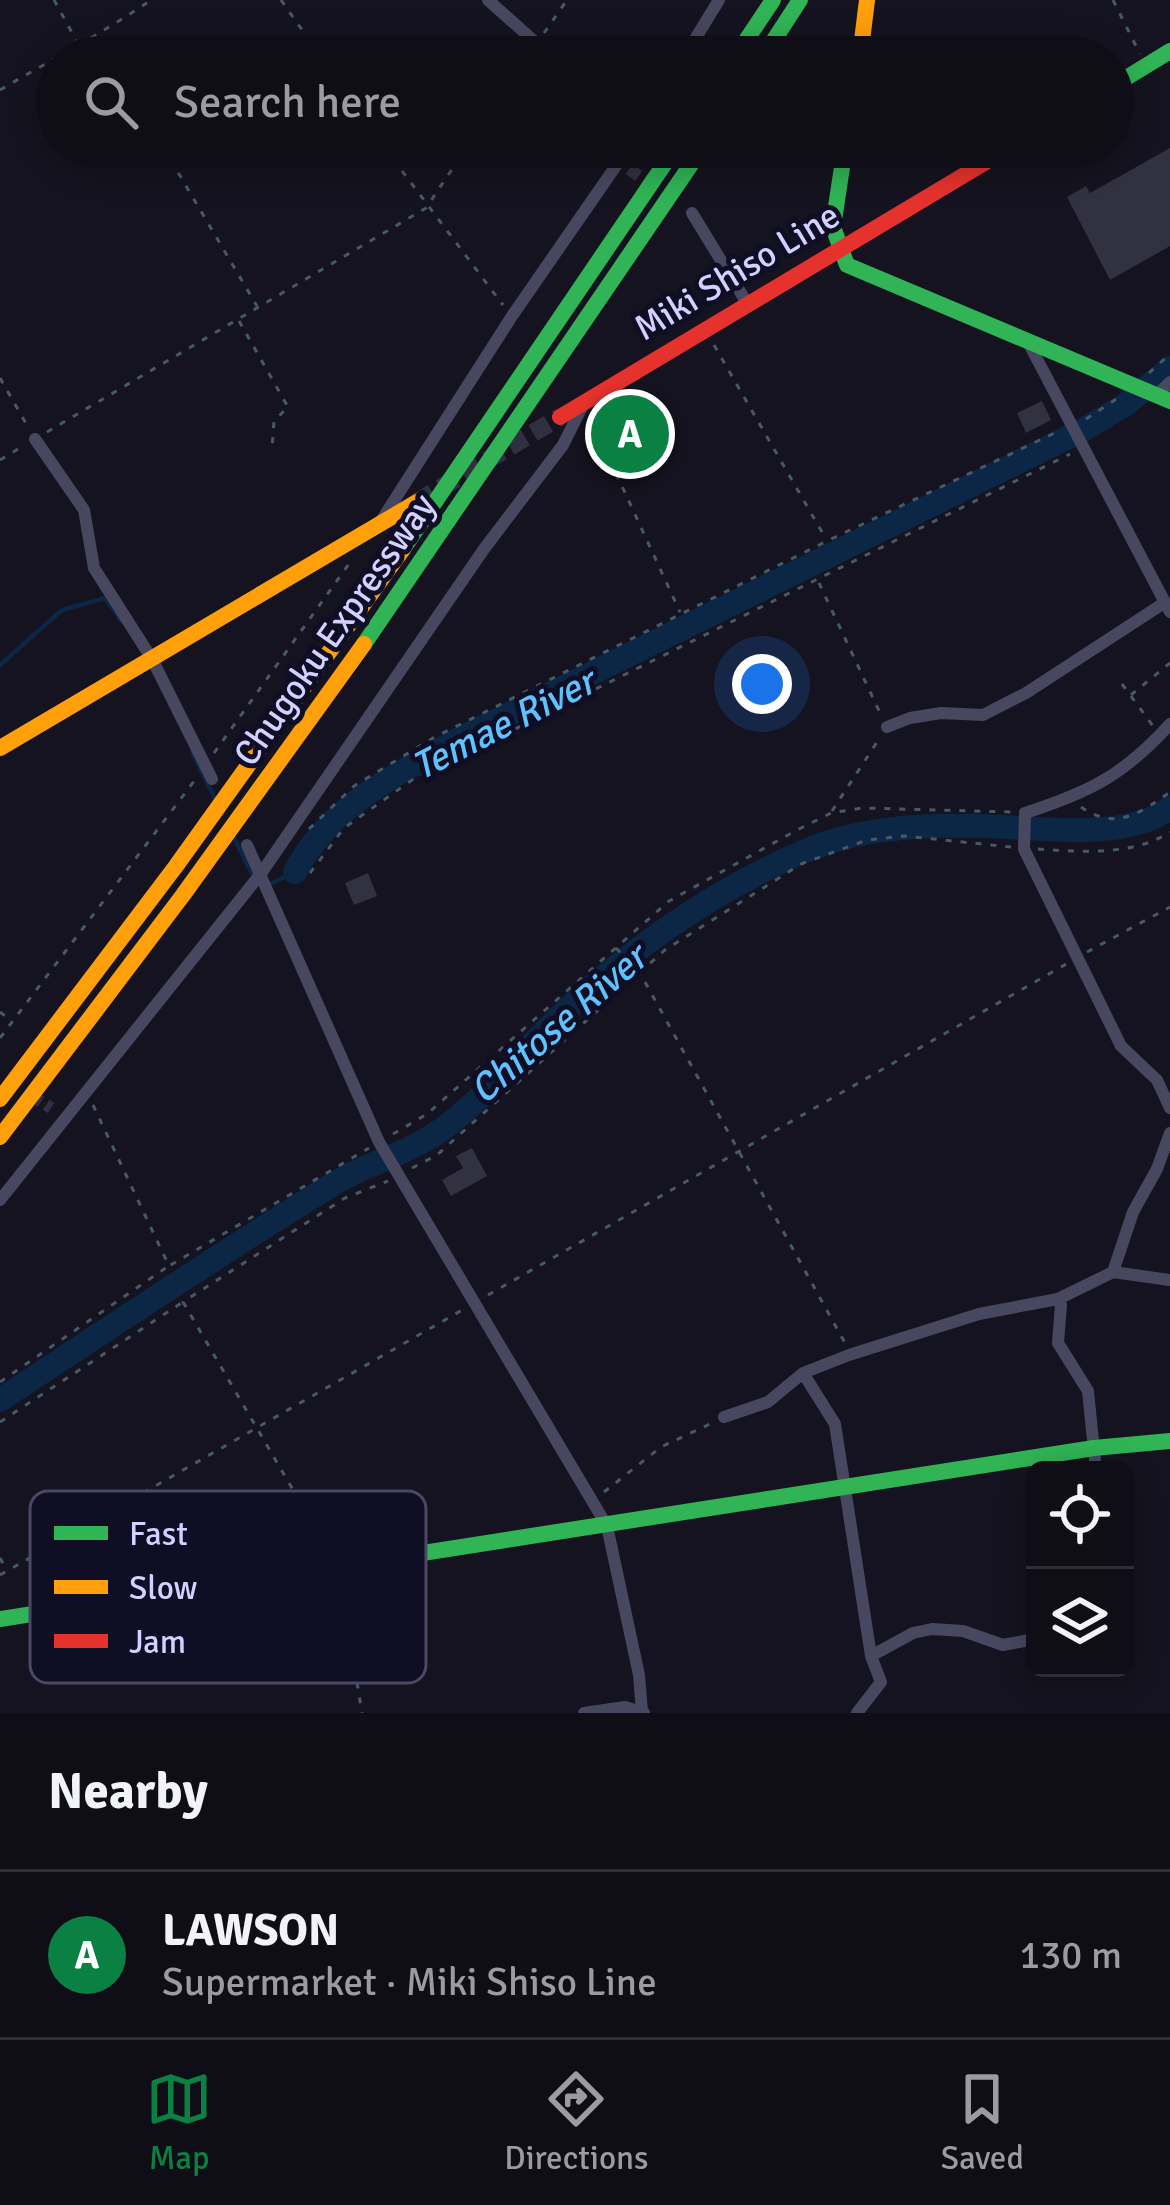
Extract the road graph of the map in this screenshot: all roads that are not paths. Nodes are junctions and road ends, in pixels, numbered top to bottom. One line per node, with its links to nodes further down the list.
1 (488, 0): 6 (street)
2 (719, 0): 7 (street)
3 (773, 0): 8 (main road)
4 (800, 0): 9 (main road)
5 (860, 2): 10 (main road)
6 (528, 36)
7 (697, 36)
8 (749, 36)
9 (777, 36)
10 (860, 36)
11 (1170, 51): 12 (main road)
12 (1134, 74)
13 (622, 168): 27 (street)
14 (662, 168): 36 (main road, Chugoku Expressway)
15 (689, 168): 41 (main road, Chugoku Expressway)
16 (842, 168): 19 (main road)
17 (976, 168): 19 (main road, Miki Shiso Line)
18 (692, 214): 20 (street)
19 (841, 247): 20 (main road, Miki Shiso Line); 21 (main road)
20 (747, 303): 23 (main road, Miki Shiso Line)
21 (1027, 340): 22 (main road); 28 (street)
22 (1154, 391)
23 (584, 403): 24 (main road, Miki Shiso Line); 35 (street)
24 (560, 417)
25 (34, 440): 29 (street)
26 (417, 502): 27 (main road)
27 (378, 525): 29 (main road)
28 (1167, 608): 30 (street)
29 (152, 659): 32 (main road); 33 (street)
30 (887, 728)
31 (1165, 730): 38 (street)
32 (0, 748)
33 (209, 772)
34 (248, 845): 35 (street)
35 (262, 872): 39 (street); 52 (street)
36 (0, 1099)
37 (51, 1108): 39 (street)
38 (1170, 1108)
39 (66, 1119): 42 (street)
40 (1170, 1133): 43 (street)
41 (0, 1138)
42 (0, 1200)
43 (1113, 1272): 44 (street); 45 (street)
44 (1170, 1280)
45 (1058, 1299): 46 (street); 49 (street)
46 (803, 1373): 47 (street); 51 (street)
47 (724, 1417)
48 (1170, 1441): 49 (main road)
49 (1094, 1448): 50 (street); 51 (main road)
50 (1095, 1461)
51 (845, 1488): 52 (main road); 57 (street)
52 (607, 1526): 53 (main road); 59 (street)
53 (426, 1554)
54 (30, 1614): 55 (main road)
55 (0, 1619)
56 (1026, 1641): 57 (street)
57 (871, 1656): 60 (street)
58 (584, 1713): 59 (street)
59 (644, 1713)
60 (856, 1713)

